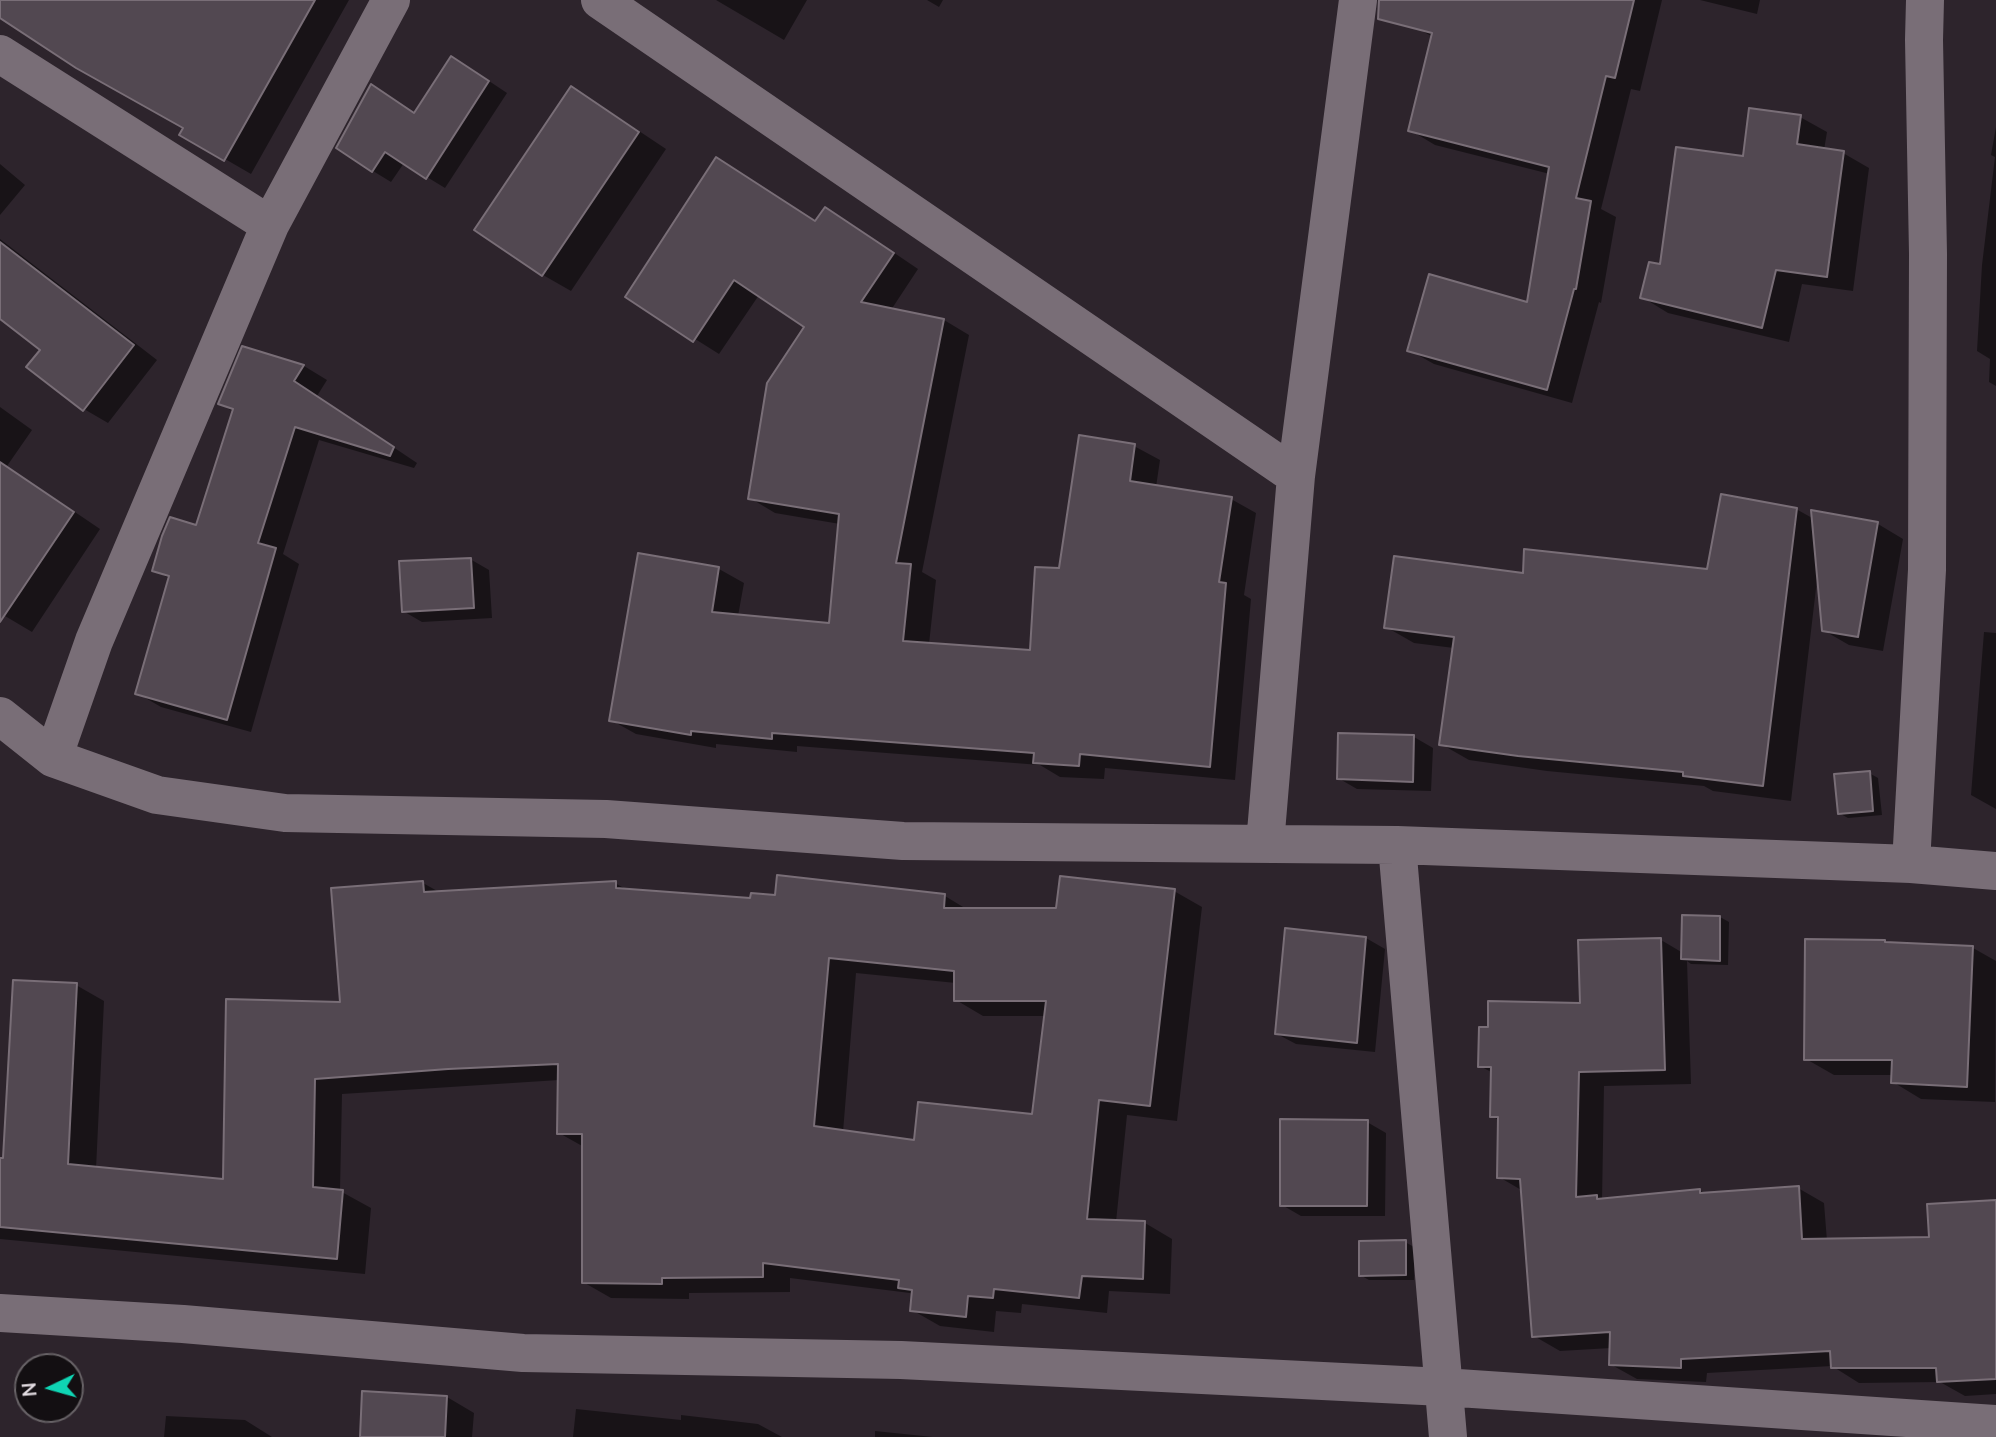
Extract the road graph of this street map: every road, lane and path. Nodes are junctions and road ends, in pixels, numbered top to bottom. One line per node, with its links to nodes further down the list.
1 (391, 0): 6 (street)
2 (600, 0): 7 (street)
3 (1357, 0): 7 (street)
4 (1925, 0): 12 (street)
5 (0, 54): 6 (street)
6 (270, 225): 9 (street)
7 (1296, 476): 10 (street)
8 (0, 716): 9 (street)
9 (53, 758): 10 (street)
10 (1265, 844): 11 (street)
11 (1397, 845): 12 (street); 15 (street)
12 (1911, 864): 13 (street)
13 (1996, 871)
14 (0, 1313): 15 (street)
15 (1443, 1387): 16 (street); 17 (street)
16 (1996, 1424)
17 (1448, 1437)

